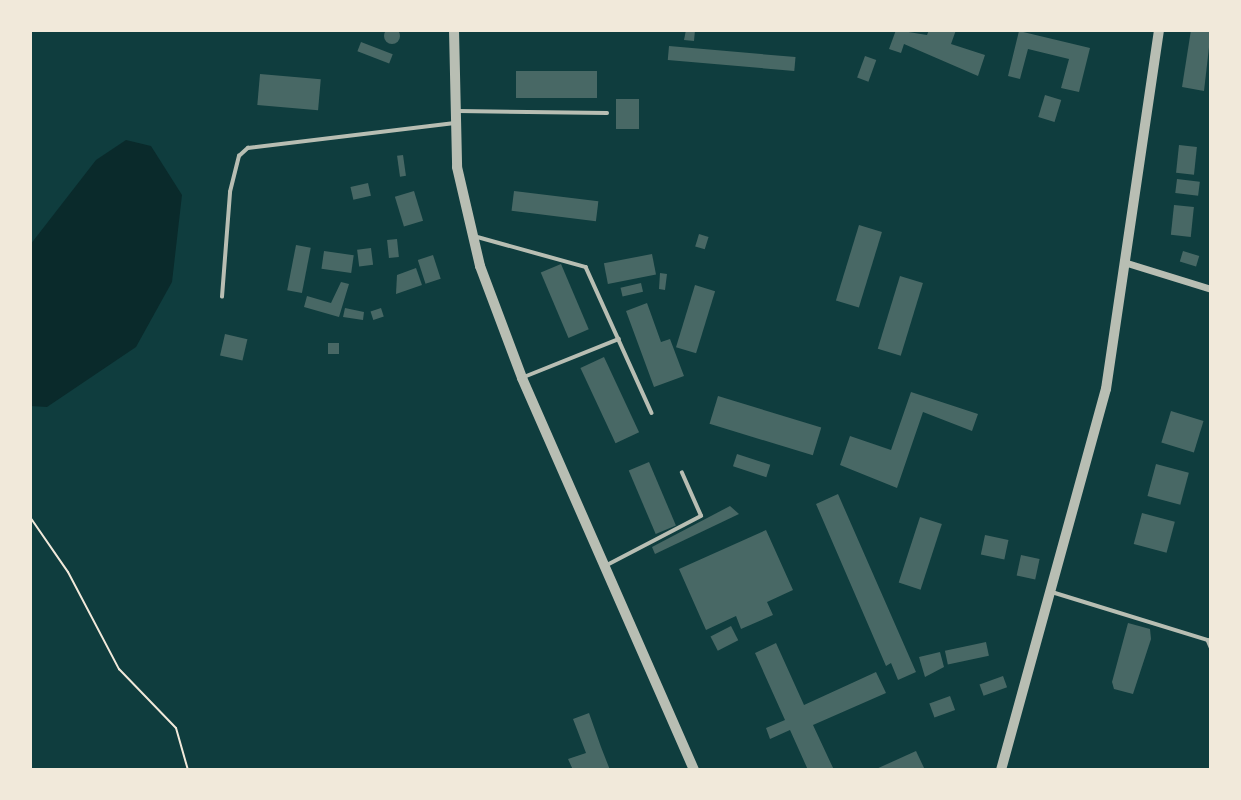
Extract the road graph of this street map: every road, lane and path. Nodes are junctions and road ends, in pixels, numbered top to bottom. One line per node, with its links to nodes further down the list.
1 (454, 30): 3 (street)
2 (1159, 30): 7 (street)
3 (453, 111): 4 (lane); 5 (street)
4 (607, 113)
5 (454, 123): 6 (street); 9 (lane)
6 (471, 235): 10 (lane); 11 (street)
7 (1128, 263): 8 (street); 16 (street)
8 (1211, 289)
9 (222, 297)
10 (619, 338): 11 (lane); 12 (lane)
11 (522, 378): 15 (street)
12 (652, 413)
13 (682, 473): 15 (lane)
14 (30, 517): 18 (path)
15 (605, 566): 19 (street)
16 (1050, 592): 17 (lane); 20 (street)
17 (1211, 647)
18 (188, 770)
19 (694, 770)
20 (1001, 770)

